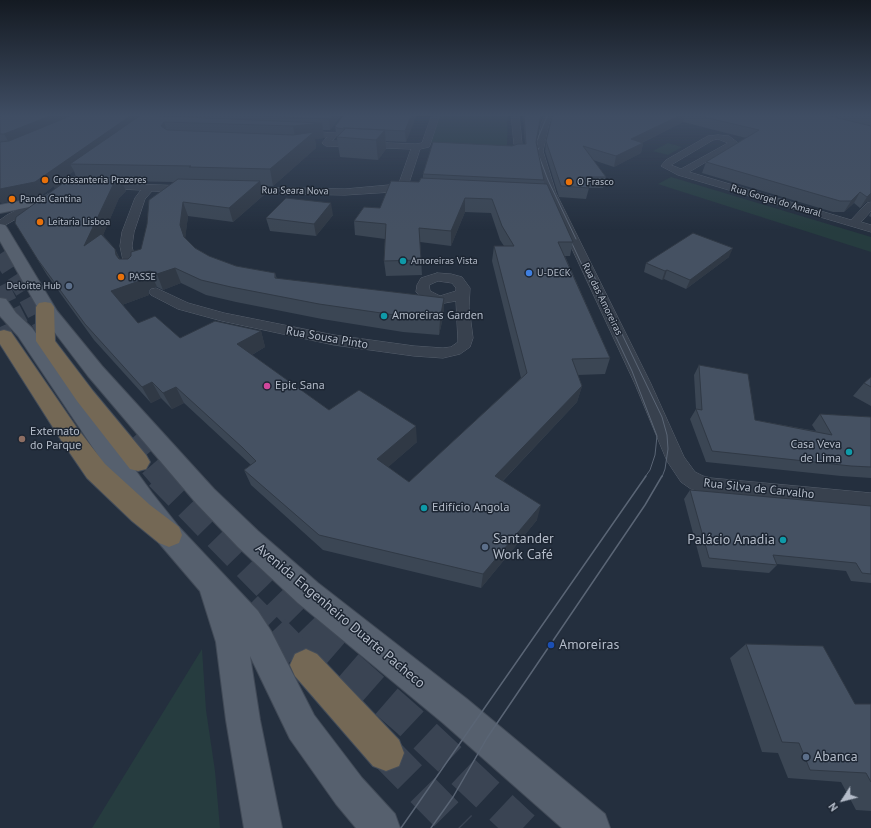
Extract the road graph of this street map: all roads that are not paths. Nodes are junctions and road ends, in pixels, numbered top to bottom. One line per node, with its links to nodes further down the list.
1 (414, 153): 7 (street)
2 (531, 153): 26 (street, Rua das Amoreiras)
3 (685, 153): 5 (street, Rua Gorgel do Amaral)
4 (718, 153): 5 (street, Rua Gorgel do Amaral)
5 (681, 173): 15 (street, Rua Gorgel do Amaral)
6 (88, 186): 8 (street)
7 (406, 186): 9 (street, Rua Seara Nova); 11 (street, Rua Seara Nova)
8 (149, 188): 10 (street); 19 (street)
9 (430, 188)
10 (200, 189)
11 (230, 190)
12 (49, 197): 14 (main road); 17 (street)
13 (871, 205): 15 (street)
14 (0, 209)
15 (853, 224): 16 (street, Rua Gorgel do Amaral)
16 (871, 229)
17 (2, 230): 23 (main road, Avenida Engenheiro Duarte Pacheco)
18 (0, 260): 23 (main road)
19 (131, 270)
20 (463, 288): 22 (street); 22 (street); 24 (street, Rua Sousa Pinto)
21 (156, 292): 24 (street, Rua Sousa Pinto)
22 (439, 300): 24 (street)
23 (43, 305): 27 (highway); 35 (main road, Avenida Engenheiro Duarte Pacheco)
24 (462, 307)
25 (3, 317): 29 (highway)
26 (669, 443): 28 (street, Rua Silva de Carvalho)
27 (138, 462)
28 (871, 501)
29 (169, 535): 30 (main road)
30 (214, 585): 33 (main road); 34 (main road)
31 (306, 665): 32 (highway)
32 (386, 753)
33 (263, 828)
34 (381, 828)
35 (591, 828)

